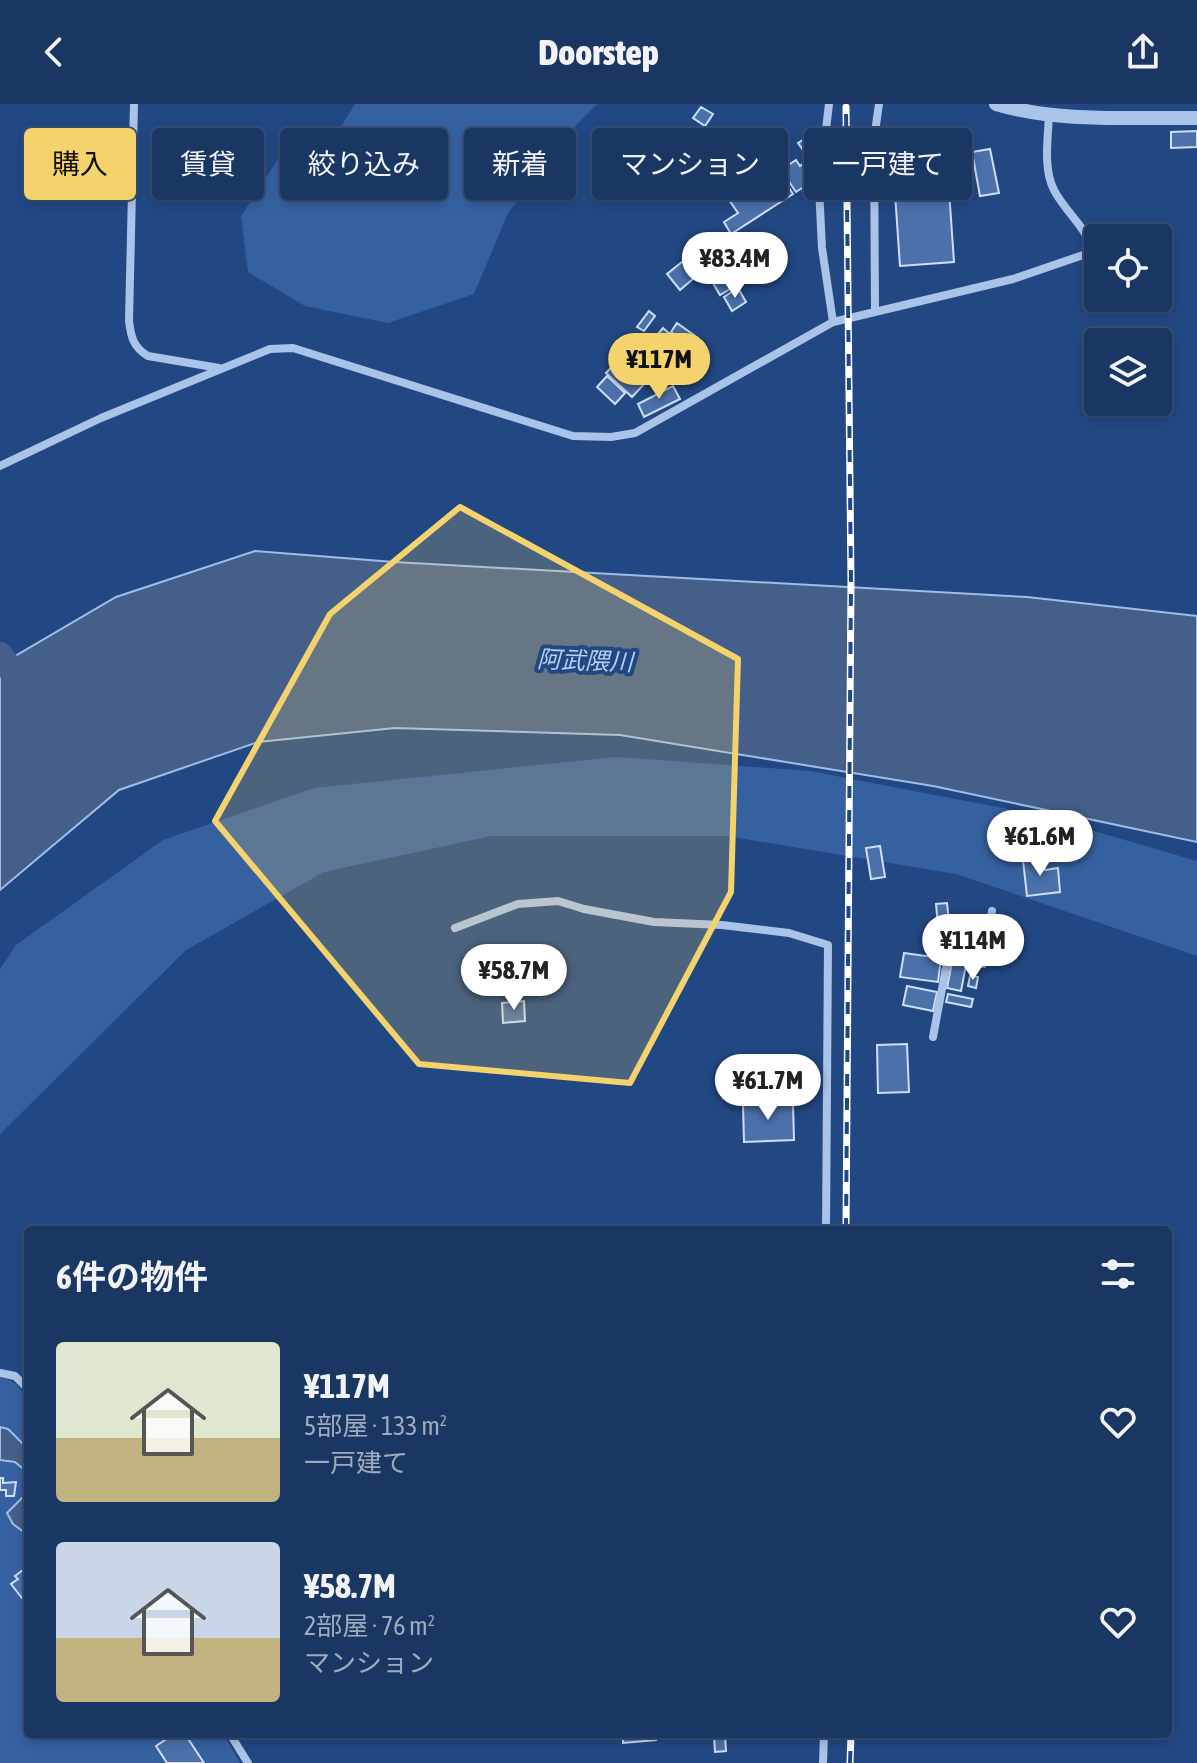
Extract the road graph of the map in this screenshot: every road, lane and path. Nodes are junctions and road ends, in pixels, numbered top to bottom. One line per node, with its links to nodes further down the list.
1 (134, 104): 9 (street)
2 (829, 104): 8 (street)
3 (879, 104): 7 (street)
4 (996, 104): 5 (street)
5 (1049, 115): 6 (street); 7 (street)
6 (1197, 118)
7 (875, 311): 8 (street)
8 (833, 322): 9 (street)
9 (220, 368): 10 (street)
10 (0, 466)
11 (992, 911): 14 (street)
12 (455, 928): 16 (street)
13 (948, 957): 15 (street)
14 (983, 964)
15 (933, 1037)
16 (826, 1226)
17 (0, 1373): 18 (street)
18 (24, 1385)
19 (232, 1738): 21 (street)
20 (824, 1738): 22 (street)
21 (248, 1763)
22 (823, 1763)

